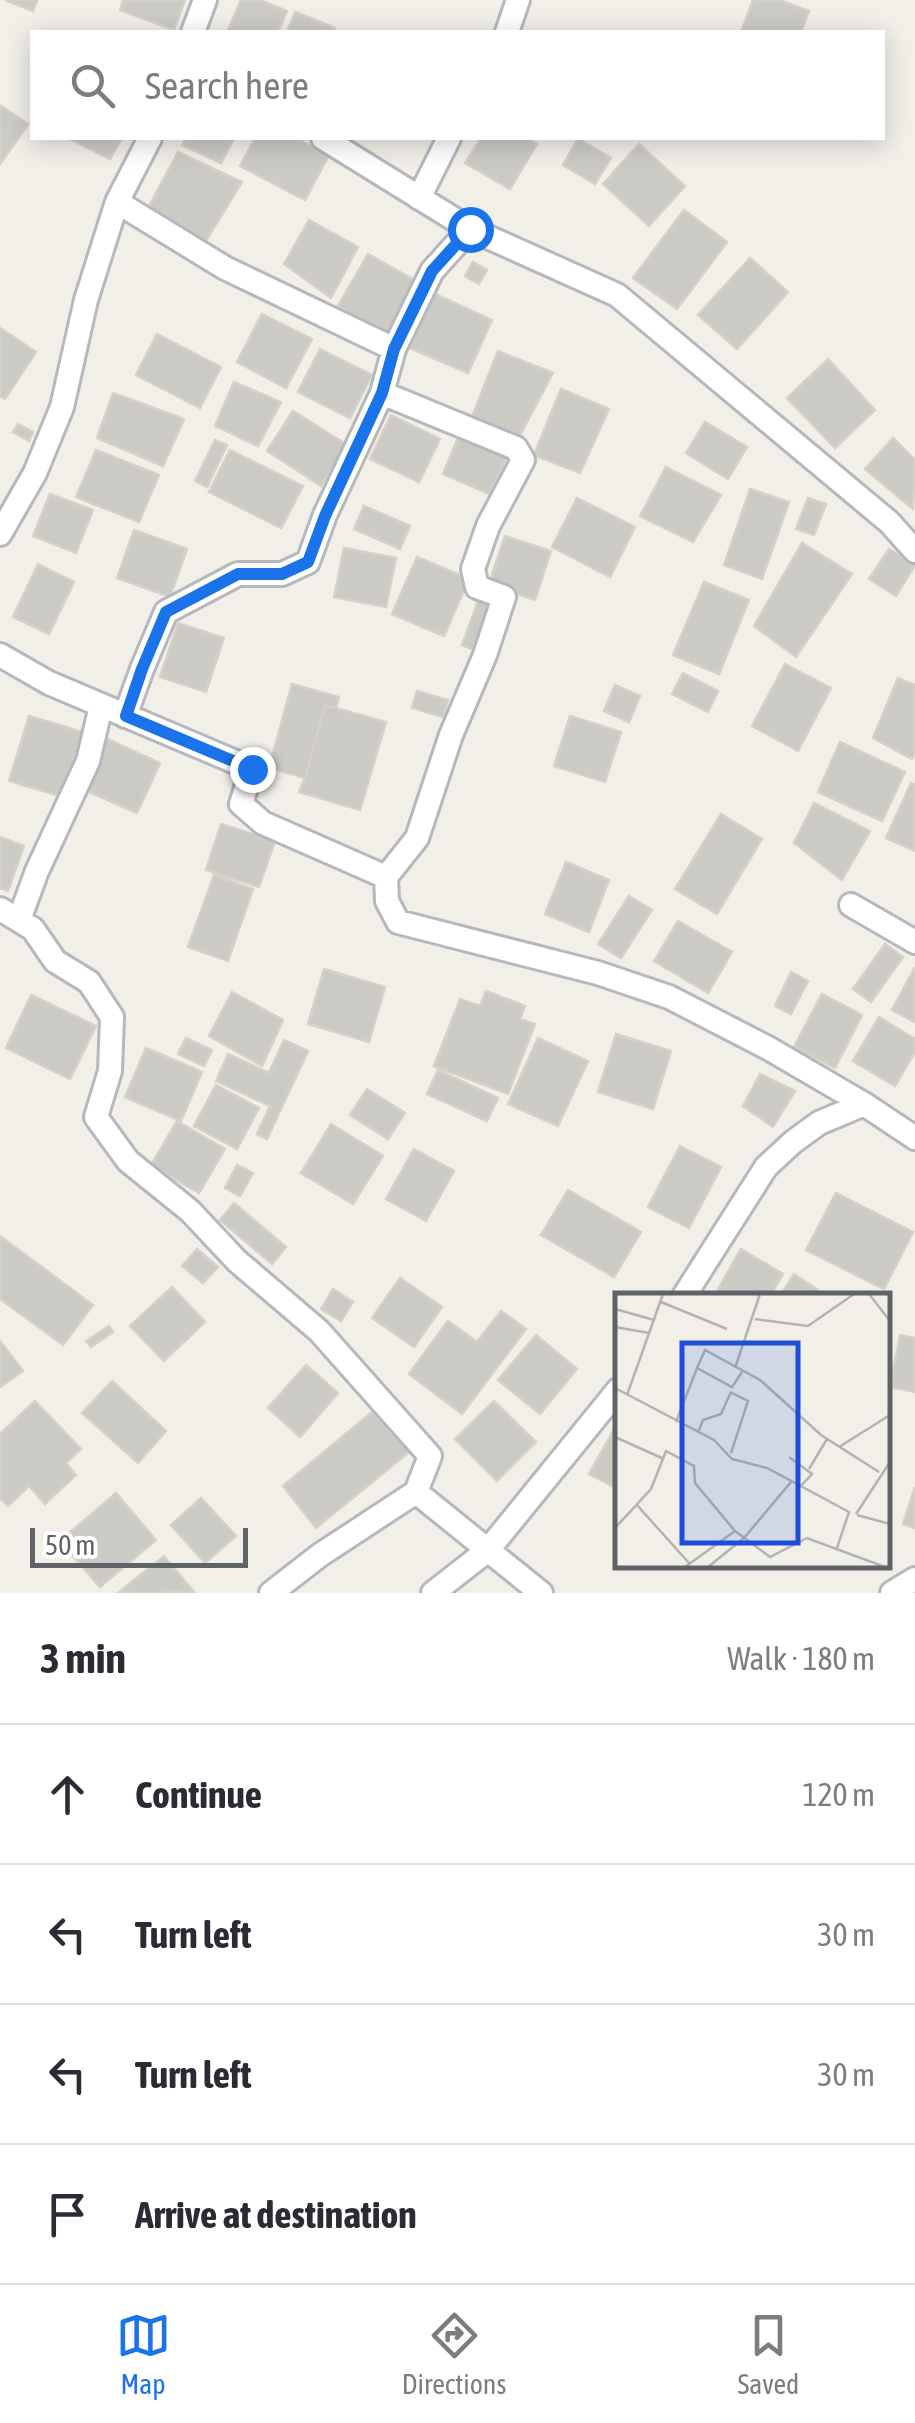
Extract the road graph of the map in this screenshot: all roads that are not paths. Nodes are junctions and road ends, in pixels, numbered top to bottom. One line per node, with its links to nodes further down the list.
1 (204, 0): 3 (street)
2 (518, 0): 4 (street)
3 (194, 30)
4 (507, 30)
5 (149, 140): 9 (street)
6 (327, 140): 8 (street)
7 (448, 140): 8 (street)
8 (419, 198): 10 (street)
9 (117, 202): 11 (street); 13 (street)
10 (470, 229): 11 (street); 14 (street)
11 (394, 349): 12 (street)
12 (382, 393): 17 (street); 18 (street)
13 (0, 534)
14 (915, 551)
15 (0, 655): 16 (street)
16 (101, 706): 17 (street); 20 (street)
17 (126, 716): 18 (street)
18 (386, 877): 22 (street)
19 (850, 905): 21 (street)
20 (10, 914): 26 (street)
21 (915, 942)
22 (864, 1104): 23 (street); 24 (street)
23 (915, 1138)
24 (686, 1293)
25 (615, 1394): 27 (street)
26 (416, 1492): 27 (street); 29 (street)
27 (488, 1550): 30 (street); 31 (street)
28 (915, 1579): 32 (street)
29 (271, 1593)
30 (434, 1593)
31 (541, 1593)
32 (892, 1593)

